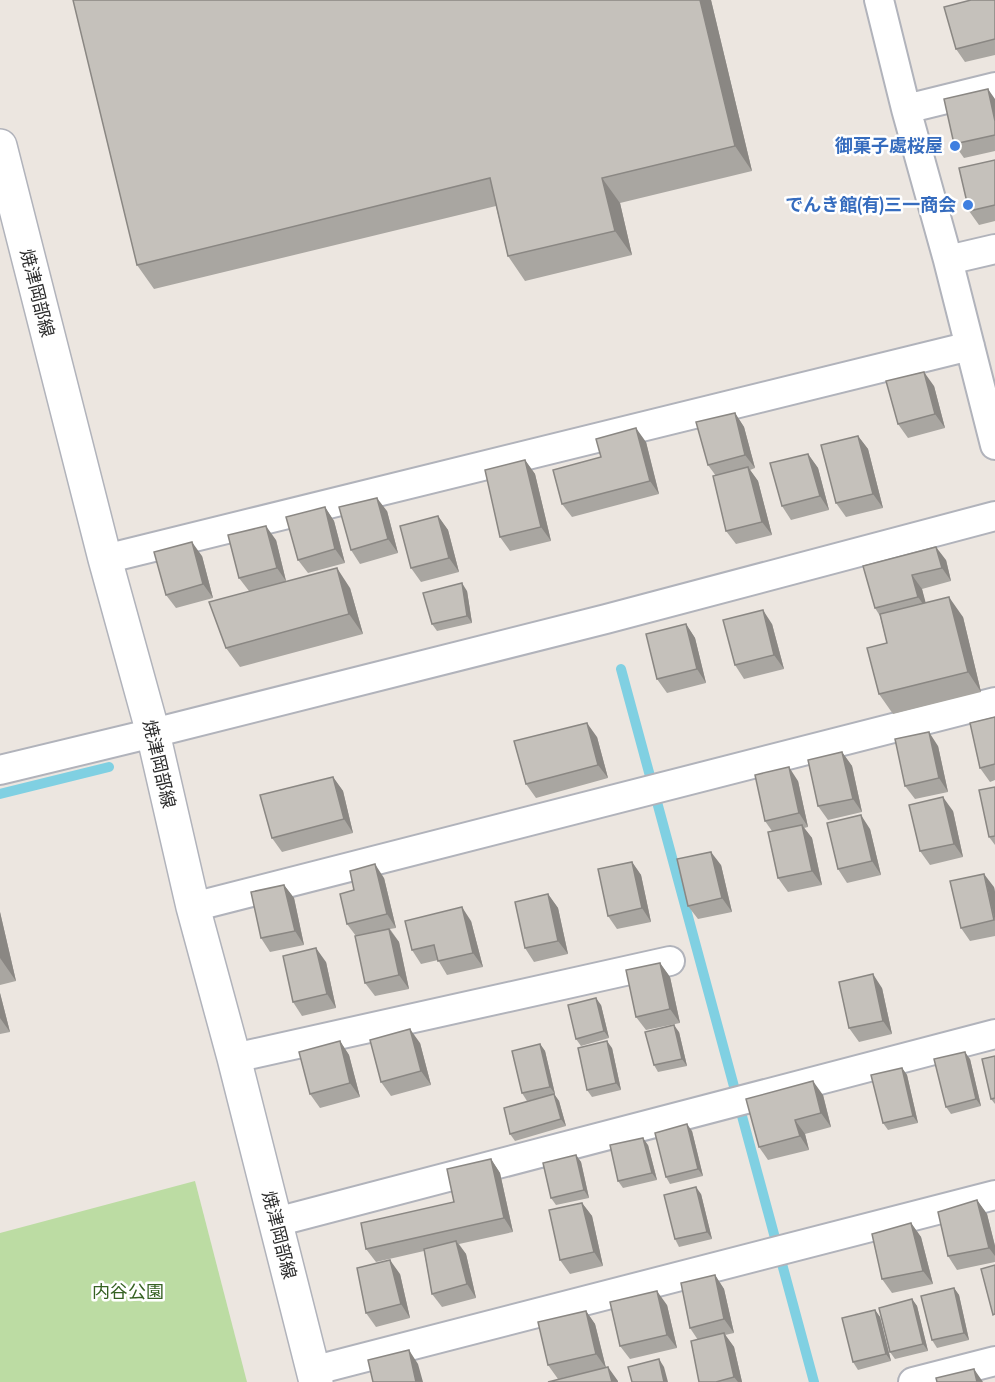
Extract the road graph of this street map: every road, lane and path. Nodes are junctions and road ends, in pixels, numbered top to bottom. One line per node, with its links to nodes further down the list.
1 (879, 0): 3 (street)
2 (995, 87): 3 (street)
3 (906, 109): 6 (street)
4 (0, 146): 10 (main road, 焼津岡部線)
5 (995, 249): 6 (street)
6 (948, 260): 7 (street)
7 (970, 346): 8 (street); 10 (street)
8 (995, 445)
9 (995, 516): 12 (street)
10 (105, 559): 12 (main road, 焼津岡部線)
11 (995, 702): 14 (street)
12 (153, 733): 13 (street); 14 (main road, 焼津岡部線)
13 (0, 770)
14 (194, 907): 17 (main road, 焼津岡部線)
15 (670, 961): 17 (street)
16 (995, 1034): 19 (street)
17 (234, 1059): 19 (main road, 焼津岡部線)
18 (995, 1195): 21 (street)
19 (276, 1222): 21 (main road, 焼津岡部線)
20 (995, 1361): 22 (street)
21 (314, 1376)
22 (913, 1382)

